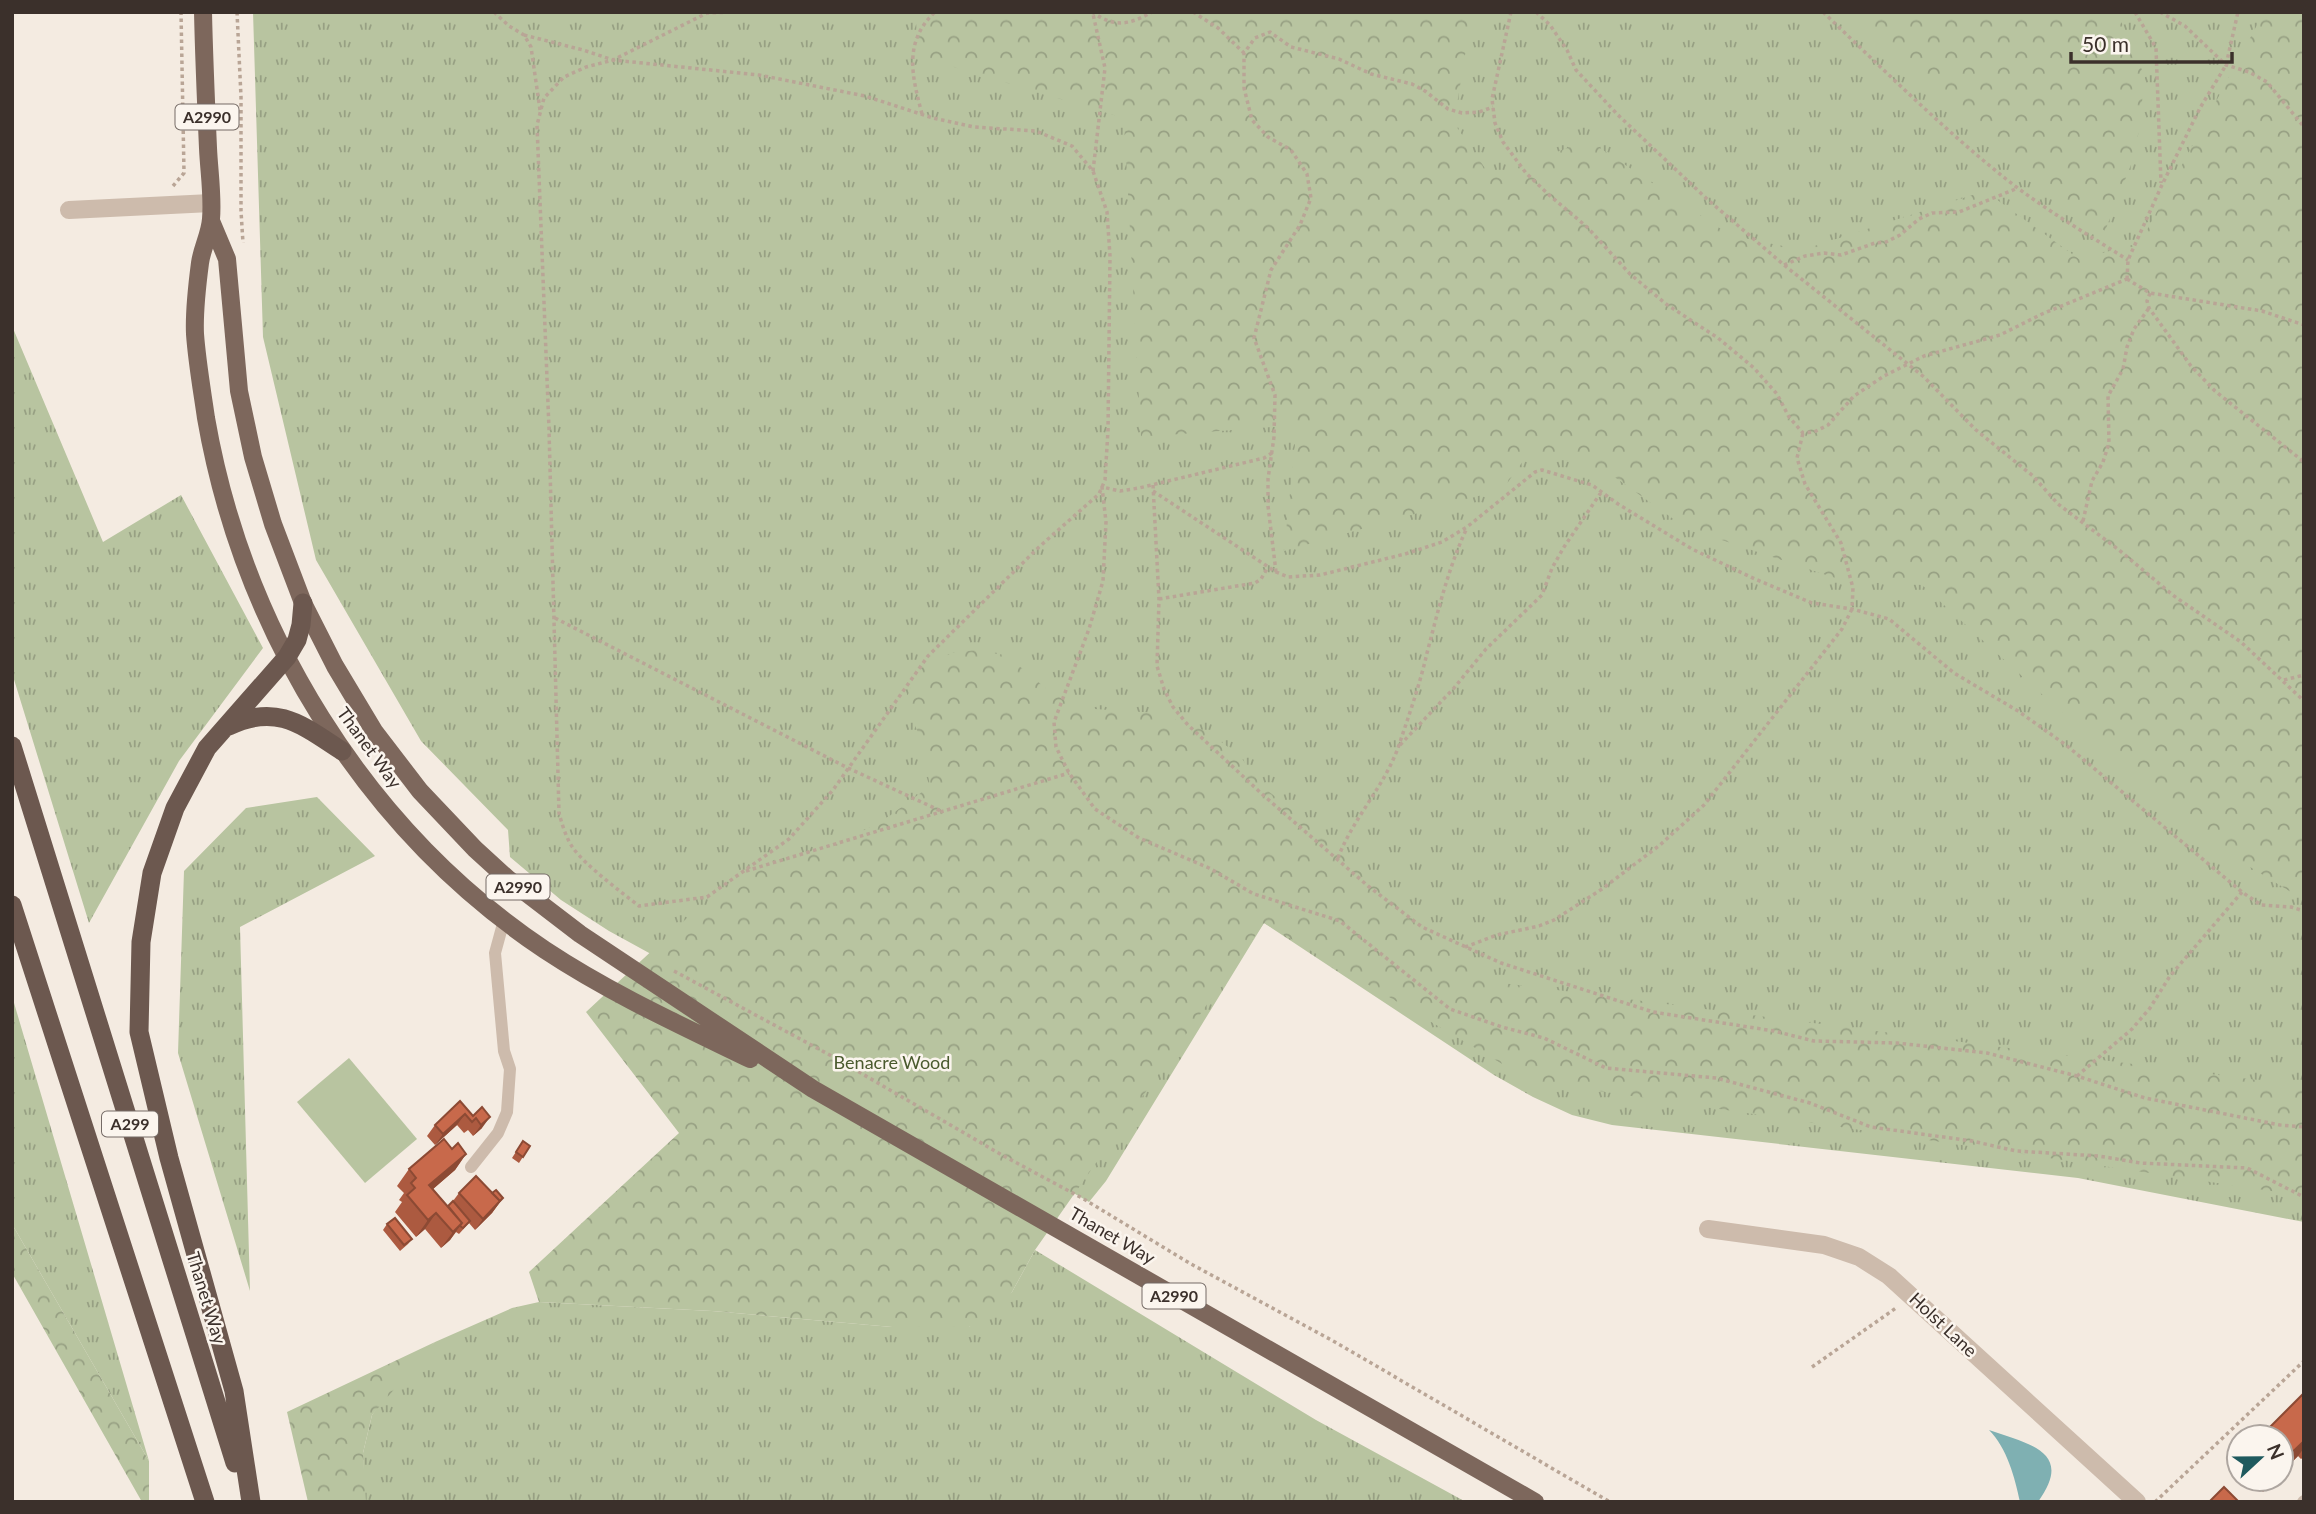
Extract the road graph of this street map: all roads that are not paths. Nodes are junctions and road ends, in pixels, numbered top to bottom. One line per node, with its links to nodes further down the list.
1 (203, 12): 3 (main road, Thanet Way / A2990)
2 (69, 210): 3 (street)
3 (211, 212): 4 (main road, Thanet Way / A2990); 5 (main road, Thanet Way / A2990)
4 (303, 603): 5 (highway); 11 (main road, Thanet Way / A2990)
5 (287, 657): 6 (highway); 8 (main road, Thanet Way / A2990)
6 (221, 730): 8 (highway); 15 (highway)
7 (12, 746): 15 (highway, Thanet Way / A299)
8 (342, 751): 10 (main road, Thanet Way / A2990)
9 (12, 905): 14 (highway, A299)
10 (504, 920): 11 (main road, Thanet Way / A2990); 12 (lane)
11 (813, 1089): 16 (main road, Thanet Way / A2990)
12 (471, 1167)
13 (1708, 1228): 17 (street, Holst Lane)
14 (205, 1502)
15 (249, 1502)
16 (1535, 1502)
17 (2137, 1502)

